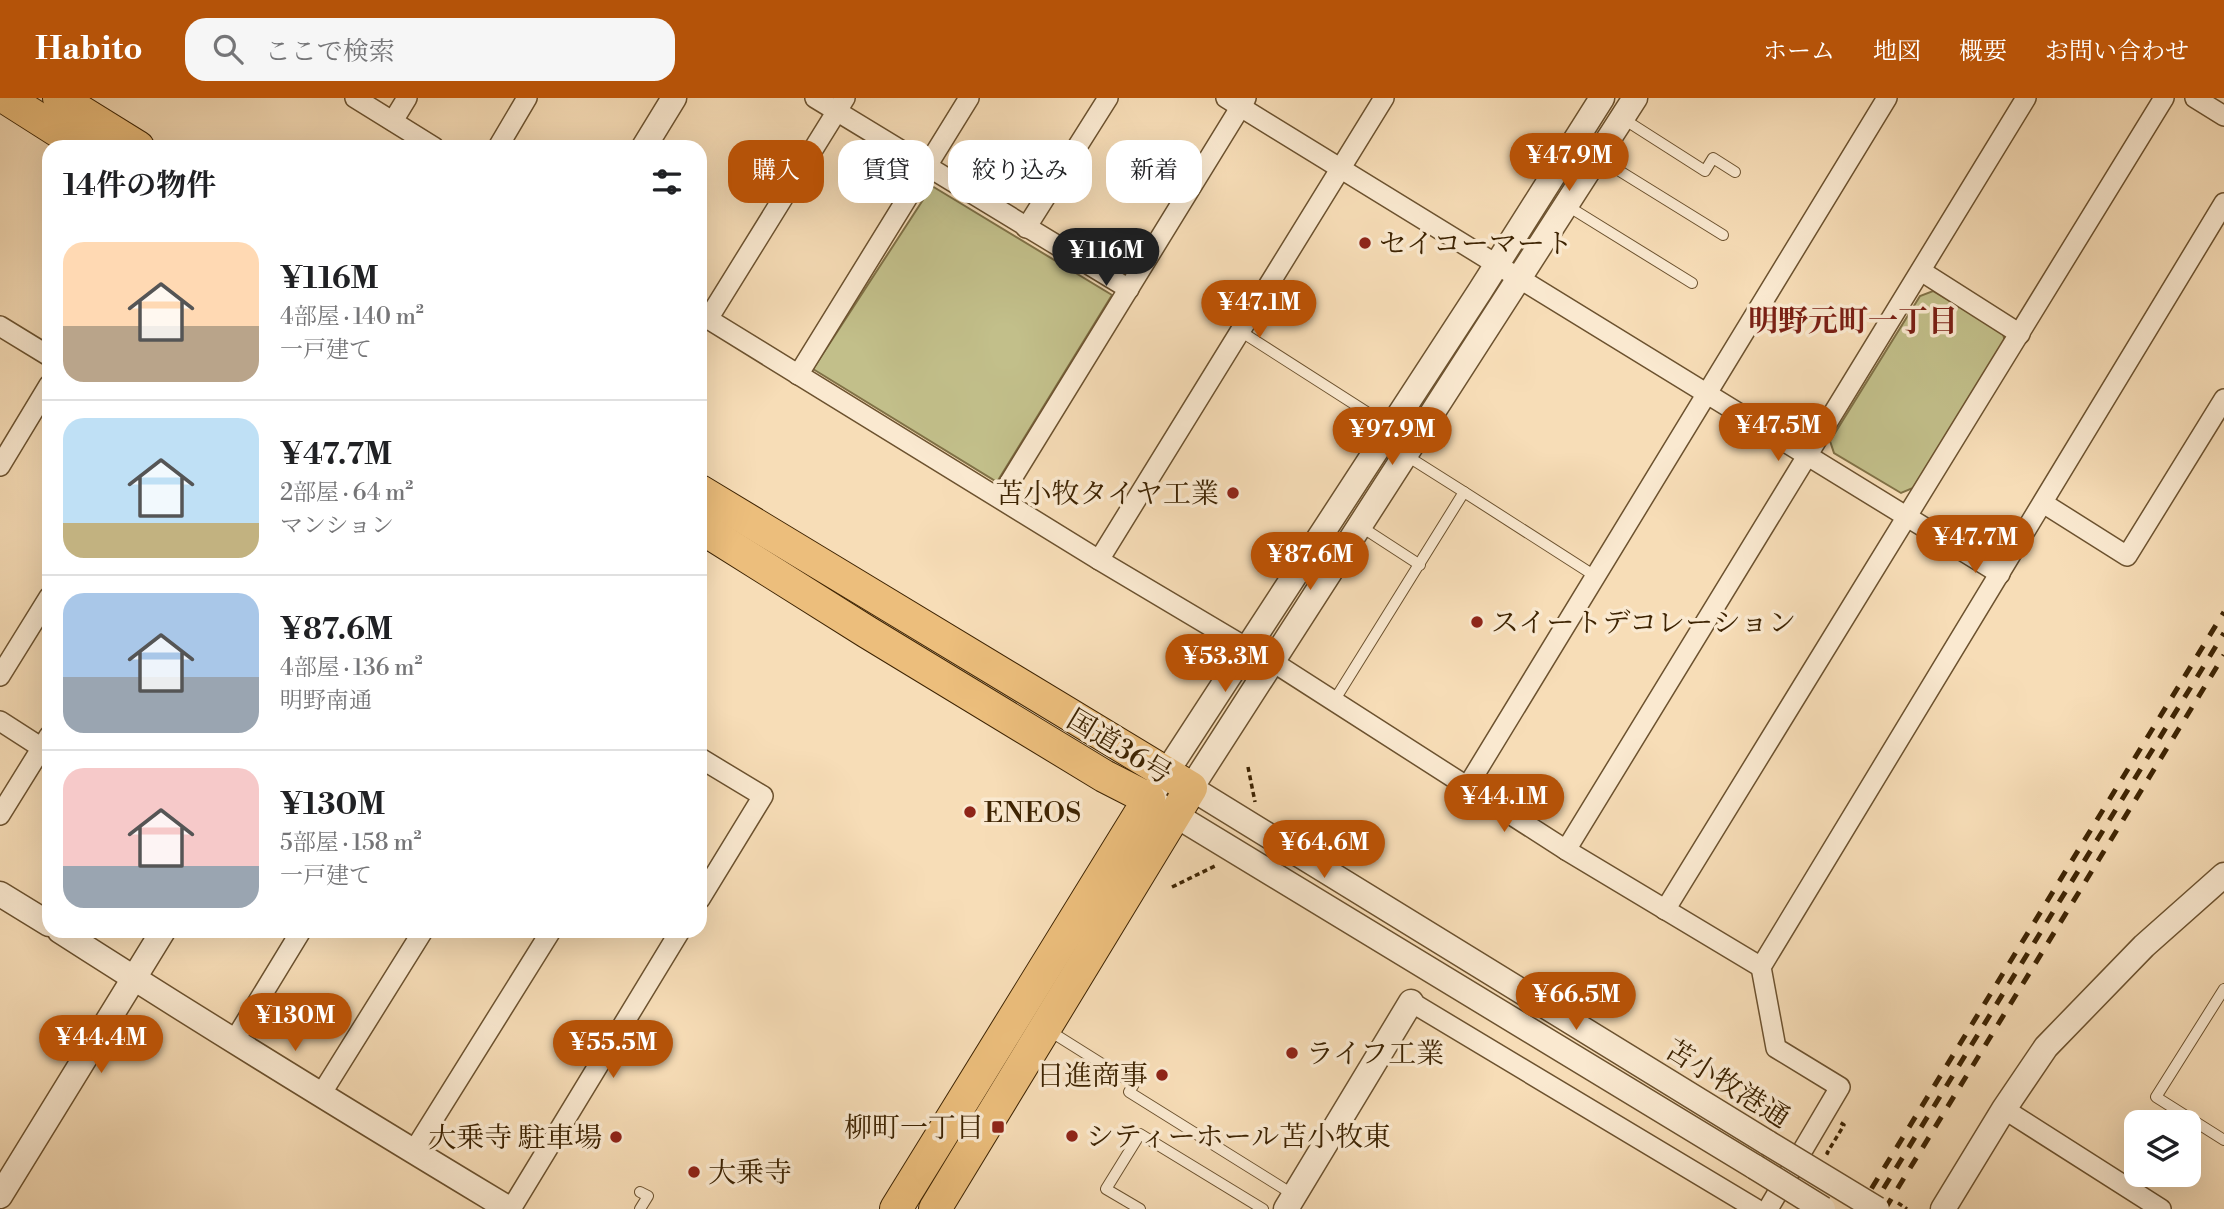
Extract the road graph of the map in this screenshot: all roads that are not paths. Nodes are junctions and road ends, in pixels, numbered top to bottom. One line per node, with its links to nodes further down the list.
1 (6, 98): 21 (highway)
2 (59, 98): 22 (highway)
3 (355, 98): 20 (street)
4 (407, 98): 20 (street)
5 (527, 98): 24 (street)
6 (674, 98): 25 (street)
7 (815, 98): 17 (street)
8 (969, 98): 27 (street)
9 (1108, 98): 35 (street)
10 (1384, 98): 29 (street)
11 (1602, 98): 37 (street)
12 (1887, 98): 49 (street)
13 (2026, 98): 38 (street)
14 (2164, 98): 46 (street)
15 (2195, 98): 19 (street)
16 (1238, 101): 29 (street); 41 (street)
17 (841, 104): 26 (street); 42 (street)
18 (1628, 108): 28 (street); 31 (lane)
19 (2224, 116)
20 (393, 121): 23 (street)
21 (72, 140)
22 (127, 140)
23 (423, 140)
24 (502, 140)
25 (648, 140)
26 (892, 140)
27 (934, 155)
28 (1596, 157): 34 (street); 36 (lane)
29 (1341, 168): 37 (street); 45 (street)
30 (934, 169): 35 (street)
31 (1735, 172)
32 (905, 203): 48 (street)
33 (2224, 203): 59 (street)
34 (1566, 204): 39 (street); 40 (lane)
35 (1026, 228): 41 (street)
36 (1723, 235)
37 (1497, 263): 39 (street); 52 (street)
38 (1921, 271): 46 (street); 54 (street)
39 (1520, 277): 49 (street); 53 (street)
40 (1692, 283)
41 (1129, 289): 58 (street)
42 (707, 312)
43 (707, 319): 48 (street)
44 (0, 326): 47 (street)
45 (1240, 331): 52 (lane); 64 (street)
46 (2020, 334): 61 (street)
47 (42, 352)
48 (799, 375): 58 (street)
49 (1706, 394): 54 (street); 67 (street)
50 (42, 397): 55 (street)
51 (2224, 399): 59 (street)
52 (1390, 427): 60 (street)
53 (1407, 456): 56 (lane); 62 (street)
54 (1806, 456): 61 (street); 81 (street)
55 (0, 466)
56 (1464, 492): 65 (lane); 67 (lane)
57 (707, 495): 77 (highway, 国道36号)
58 (1000, 498): 64 (street)
59 (2043, 503): 66 (street)
60 (1336, 510): 62 (street); 69 (street)
61 (1907, 519): 66 (street); 85 (street)
62 (1360, 526): 65 (lane); 70 (street)
63 (707, 531): 79 (highway, 国道36号)
64 (1099, 561): 69 (street)
65 (1420, 565): 72 (lane)
66 (2000, 574): 93 (street)
67 (1595, 576): 78 (street)
68 (42, 608): 71 (street)
69 (1247, 648): 77 (street)
70 (1273, 662): 72 (street); 77 (street)
71 (0, 676)
72 (1334, 701): 78 (street)
73 (0, 722): 74 (street)
74 (42, 741)
75 (42, 747): 80 (street)
76 (707, 762): 83 (street)
77 (1178, 781): 79 (highway, 国道36号); 115 (street, 苫小牧港通, bridge)
78 (1467, 787): 81 (street)
79 (1162, 807): 97 (highway, 国道36号); 108 (highway, 国道36号); 114 (street, 苫小牧港通, bridge)
80 (0, 815)
81 (1566, 850): 85 (street)
82 (2224, 875): 100 (street)
83 (707, 888)
84 (0, 894): 86 (street)
85 (1665, 910): 93 (street)
86 (42, 920)
87 (71, 938): 94 (street)
88 (159, 938): 94 (street)
89 (297, 938): 98 (street)
90 (419, 938): 99 (street)
91 (547, 938): 102 (street)
92 (676, 938): 106 (street)
93 (1761, 967): 113 (street)
94 (133, 980): 98 (street); 104 (street)
95 (2224, 989): 101 (lane)
96 (1411, 1002): 105 (street); 112 (street)
97 (1045, 1028): 105 (lane); 109 (highway, 国道36号)
98 (234, 1041): 99 (street)
99 (320, 1096): 102 (street)
100 (2004, 1109): 116 (street); 117 (street)
101 (2224, 1140)
102 (413, 1152): 106 (street)
103 (640, 1192): 107 (lane)
104 (0, 1196)
105 (1291, 1202)
106 (510, 1209)
107 (640, 1209)
108 (896, 1209)
109 (935, 1209)
110 (1140, 1209): 111 (lane)
111 (1263, 1209)
112 (1756, 1209)
113 (1768, 1209)
114 (1823, 1209)
115 (1877, 1209)
116 (1943, 1209)
117 (2161, 1209)

